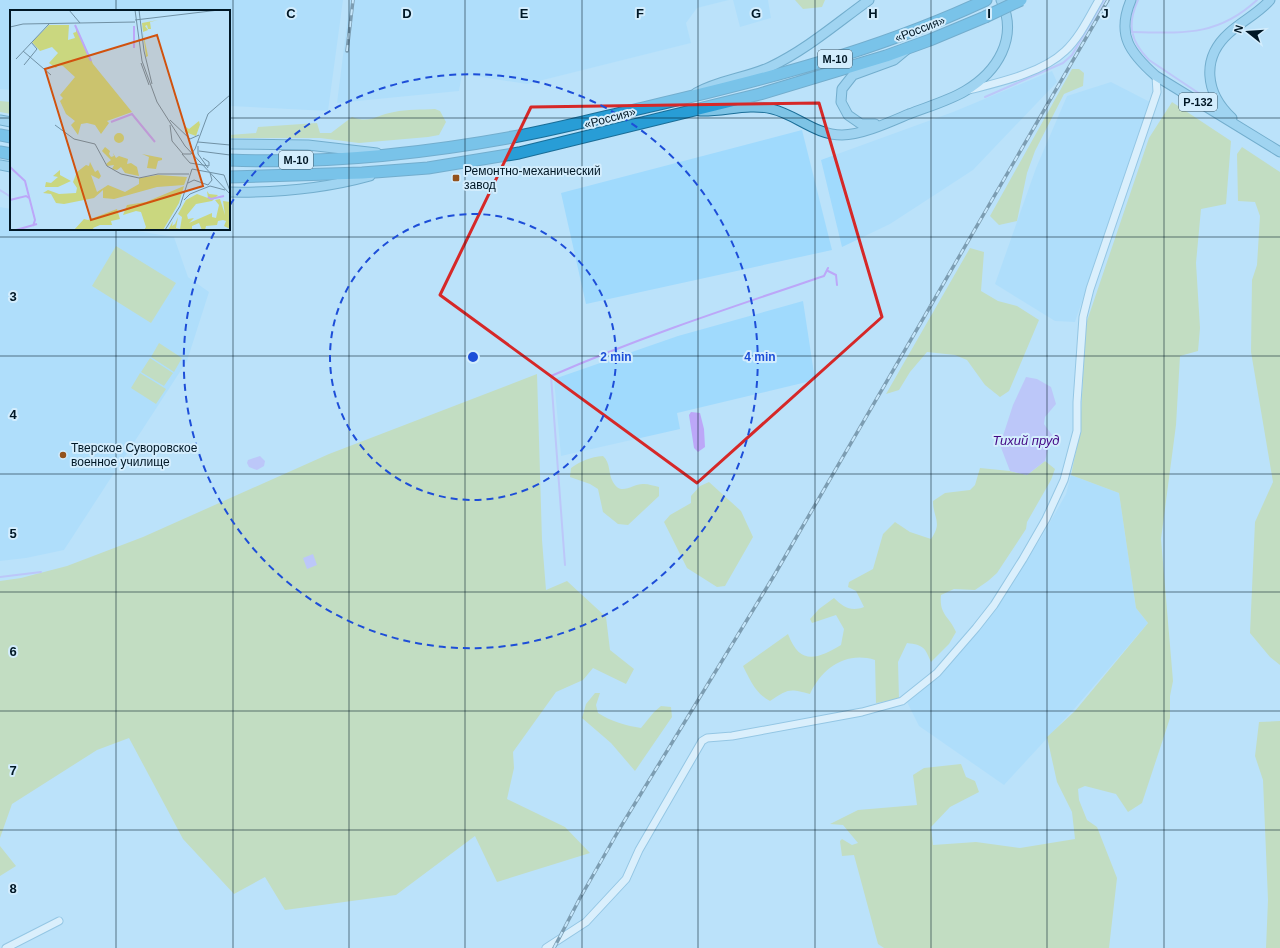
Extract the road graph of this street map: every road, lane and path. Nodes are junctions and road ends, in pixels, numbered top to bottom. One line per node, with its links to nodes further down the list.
1 (869, 0): 11 (main road)
2 (1002, 0): 10 (main road)
3 (1020, 0): 8 (highway, «Россия» / М-10, bridge)
4 (1099, 0): 10 (street)
5 (1131, 0): 9 (main road)
6 (1270, 0): 16 (main road)
7 (982, 2): 11 (highway, «Россия» / М-10)
8 (907, 49): 12 (highway, «Россия» / М-10); 14 (main road)
9 (1156, 76): 16 (main road, Р-132); 32 (street)
10 (963, 92): 14 (main road)
11 (688, 97): 23 (highway, «Россия» / М-10)
12 (686, 111): 14 (main road); 27 (highway, «Россия» / М-10)
13 (0, 120): 15 (main road)
14 (894, 120)
15 (10, 122)
16 (1243, 128): 21 (main road, Р-132)
17 (0, 135): 18 (highway)
18 (10, 137)
19 (230, 144): 23 (main road)
20 (0, 152): 22 (highway)
21 (1280, 152)
22 (10, 154)
23 (386, 154): 24 (highway, «Россия» / М-10)
24 (230, 160)
25 (0, 165): 26 (main road)
26 (10, 167)
27 (387, 171): 28 (highway, «Россия» / М-10); 29 (main road)
28 (230, 177)
29 (230, 192)
30 (59, 921): 31 (street)
31 (6, 948)
32 (546, 948)

